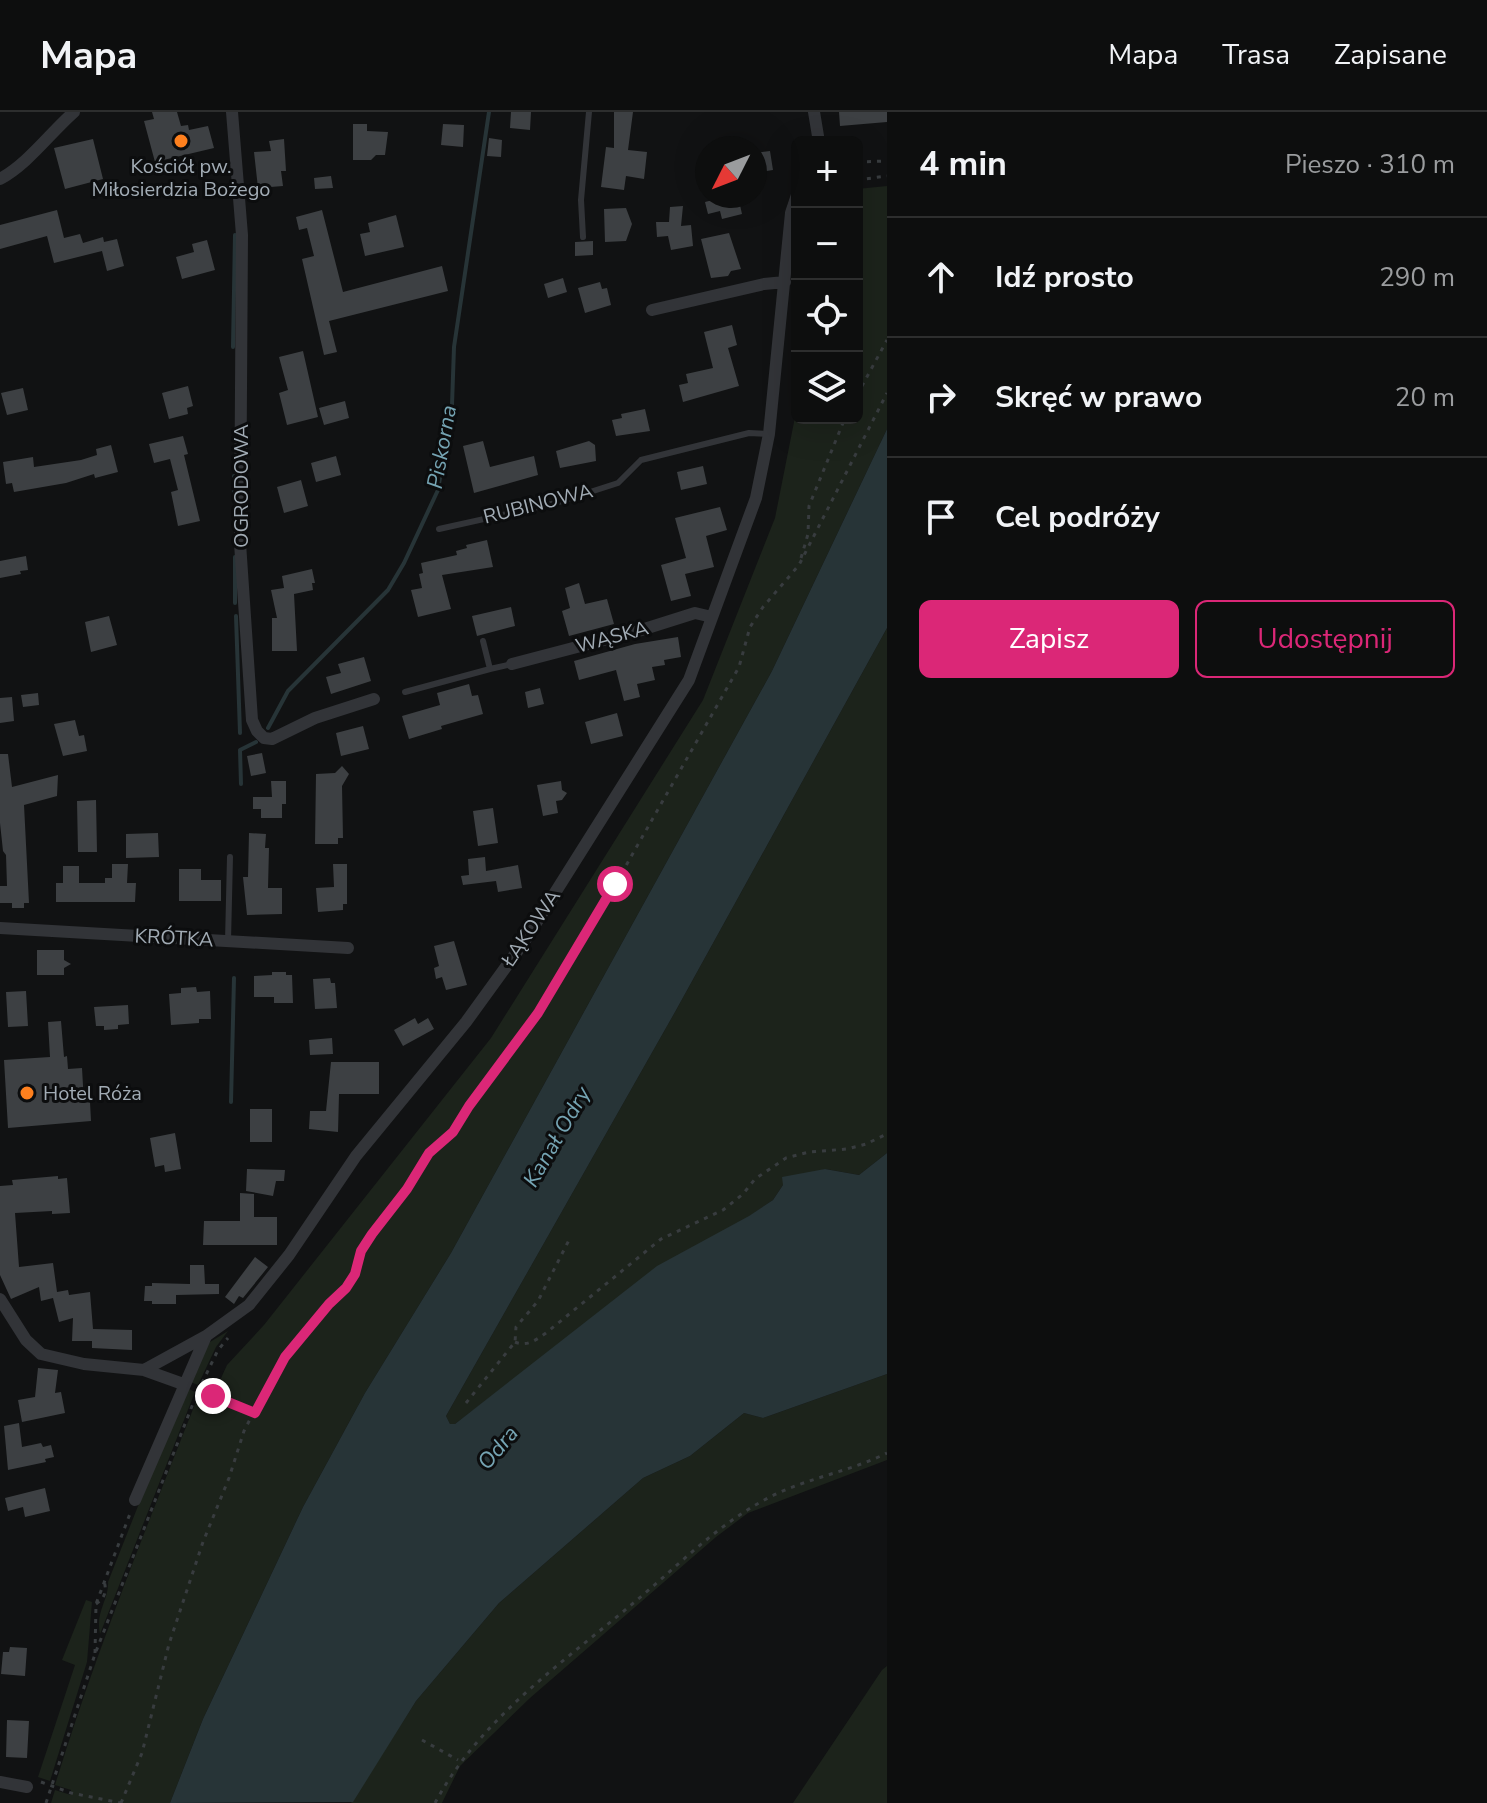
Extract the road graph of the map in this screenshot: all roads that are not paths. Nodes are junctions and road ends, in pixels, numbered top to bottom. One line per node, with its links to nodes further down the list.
1 (74, 112): 6 (street)
2 (232, 112): 18 (street, OGRODOWA)
3 (589, 112): 8 (lane)
4 (814, 112): 5 (street)
5 (818, 136)
6 (0, 179)
7 (793, 208): 9 (street, ŁĄKOWA)
8 (583, 237)
9 (785, 282): 10 (street); 11 (street, ŁĄKOWA)
10 (652, 310)
11 (769, 434): 12 (lane, RUBINOWA); 13 (street, ŁĄKOWA)
12 (439, 529)
13 (712, 617): 15 (street, WĄSKA); 24 (street, ŁĄKOWA)
14 (483, 641): 16 (lane)
15 (512, 664): 16 (lane)
16 (490, 669): 17 (lane)
17 (405, 692)
18 (374, 699)
19 (230, 857): 21 (lane)
20 (0, 928): 21 (street, KRÓTKA)
21 (228, 941): 22 (street, KRÓTKA)
22 (348, 948)
23 (0, 1299): 25 (street)
24 (206, 1336): 25 (street); 26 (street, ŁĄKOWA)
25 (144, 1370): 26 (street)
26 (183, 1384): 27 (street, ŁĄKOWA)
27 (135, 1500)
28 (0, 1782): 29 (street)
29 (27, 1787)

